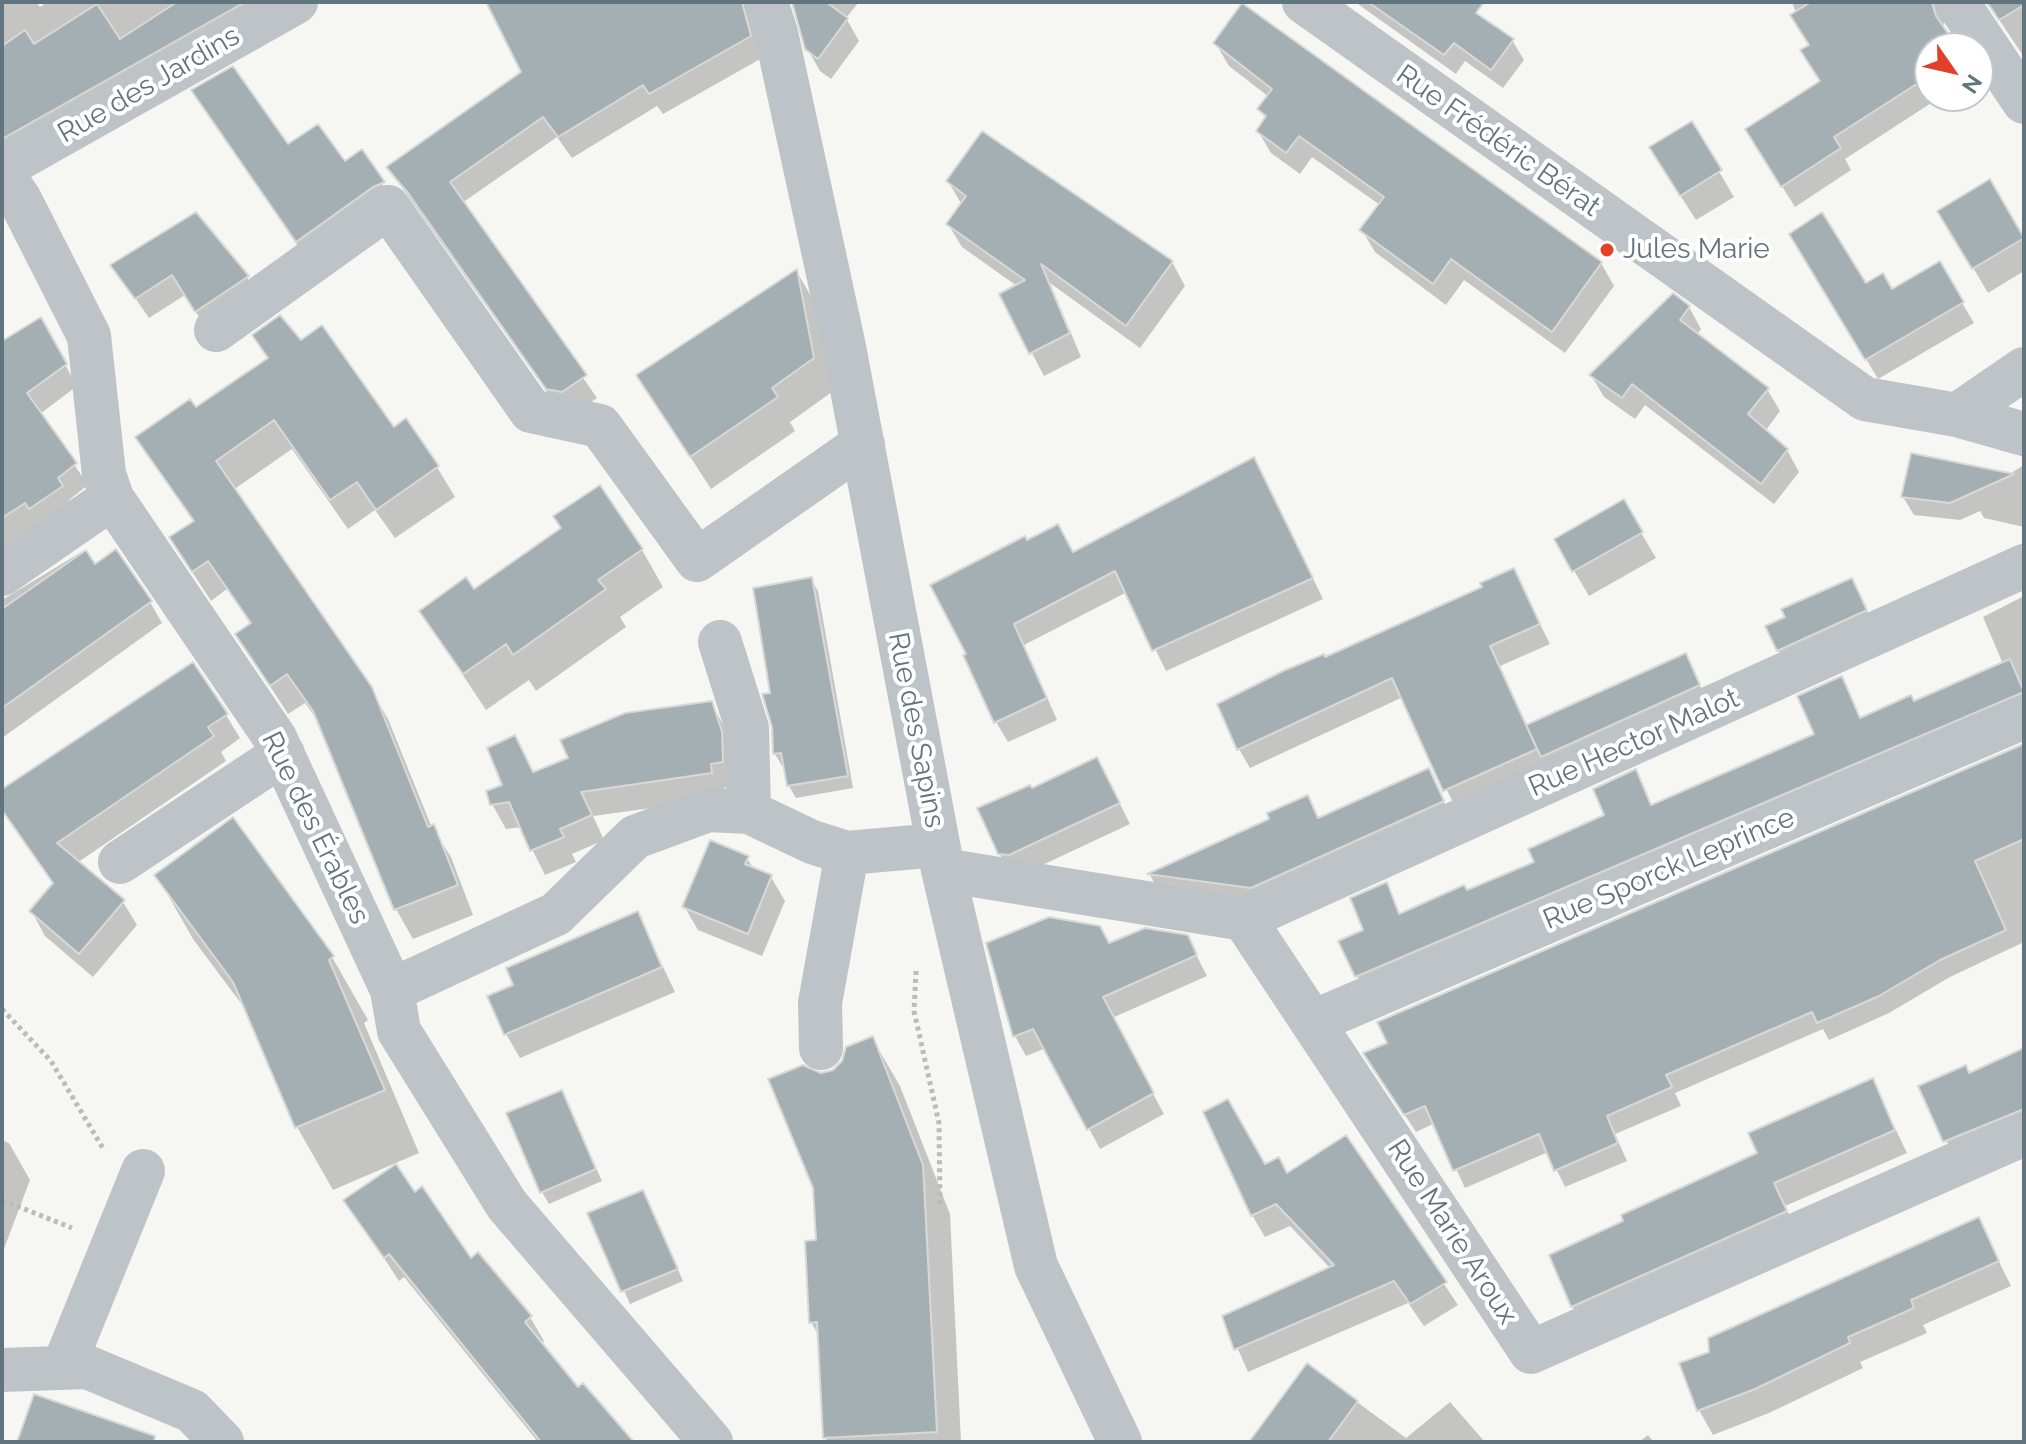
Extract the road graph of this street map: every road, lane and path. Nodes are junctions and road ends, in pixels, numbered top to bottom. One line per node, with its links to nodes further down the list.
1 (296, 2): 6 (street, Rue des Jardins)
2 (766, 2): 11 (street, Rue des Sapins)
3 (1304, 2): 9 (street, Rue Frédéric Bérat)
4 (1957, 2): 5 (street)
5 (2024, 102)
6 (2, 171): 12 (street, Rue des Érables)
7 (216, 330): 11 (street)
8 (2024, 369): 9 (street)
9 (1957, 415): 10 (street, Rue Frédéric Bérat)
10 (2024, 434)
11 (863, 444): 20 (street, Rue des Sapins)
12 (112, 498): 14 (street); 17 (street, Rue des Érables)
13 (2024, 566): 22 (street, Rue Hector Malot)
14 (2, 574)
15 (720, 642): 18 (street)
16 (2024, 717): 26 (street, Rue Sporck Leprince)
17 (283, 754): 21 (street); 24 (street, Rue des Érables)
18 (749, 812): 19 (street); 24 (street)
19 (847, 853): 20 (street); 27 (street)
20 (940, 857): 22 (street); 35 (street, Rue des Sapins)
21 (120, 862)
22 (1244, 919): 26 (street, Rue Marie Aroux)
23 (917, 957): 31 (path)
24 (392, 990): 37 (street, Rue des Érables)
25 (2, 1009): 29 (path)
26 (1313, 1022): 28 (street, Rue Marie Aroux)
27 (821, 1048)
28 (2024, 1134)
29 (136, 1187): 32 (street)
30 (2, 1200): 32 (path)
31 (940, 1205)
32 (112, 1245): 33 (street)
33 (63, 1368): 34 (street); 36 (street)
34 (2, 1370)
35 (1095, 1395): 38 (street); 39 (street, Rue des Sapins)
36 (222, 1442)
37 (711, 1442)
38 (1083, 1442)
39 (1120, 1442)

